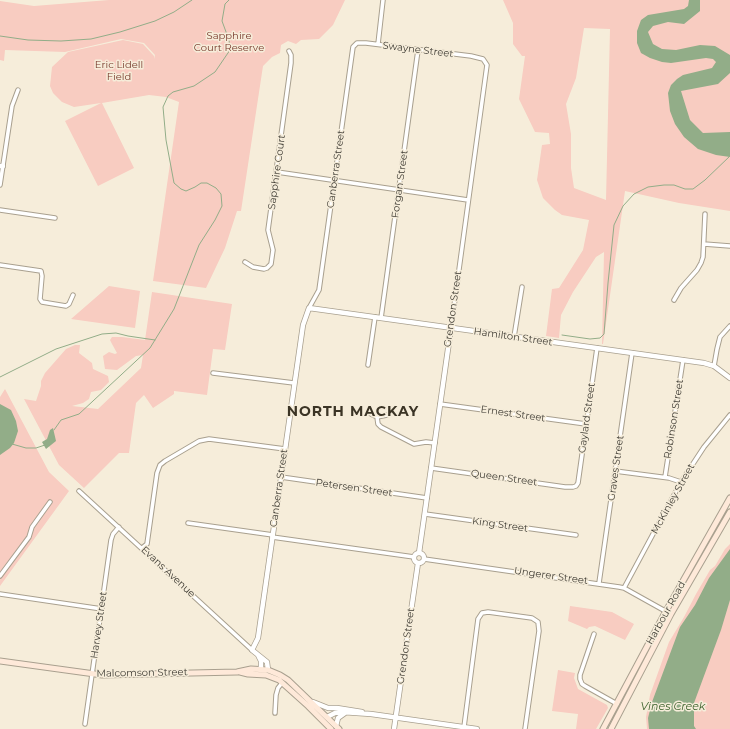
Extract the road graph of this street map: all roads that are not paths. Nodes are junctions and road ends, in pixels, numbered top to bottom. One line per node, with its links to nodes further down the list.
1 (383, 0): 2 (street)
2 (378, 44): 3 (street, Swayne Street); 5 (street, Swayne Street)
3 (418, 50): 6 (street, Swayne Street); 12 (street, Forgan Street)
4 (289, 51): 9 (street, Sapphire Court)
5 (352, 52): 10 (street, Canberra Street)
6 (487, 65): 13 (street, Grendon Street)
7 (18, 90): 8 (street)
8 (1, 166): 11 (street)
9 (277, 172): 10 (street); 19 (street, Sapphire Court)
10 (335, 180): 12 (street); 24 (street, Canberra Street)
11 (0, 185)
12 (399, 189): 13 (street); 26 (street, Forgan Street)
13 (468, 200): 28 (street, Grendon Street)
14 (0, 210): 16 (street)
15 (705, 214): 17 (street)
16 (55, 218)
17 (704, 244): 18 (street); 23 (street)
18 (730, 246)
19 (245, 262)
20 (0, 265): 22 (street)
21 (522, 287): 29 (street)
22 (73, 295)
23 (674, 300)
24 (309, 308): 25 (street, Hamilton Street); 37 (street, Canberra Street)
25 (375, 317): 26 (street, Hamilton Street); 33 (street)
26 (381, 318): 28 (street, Hamilton Street)
27 (730, 326): 34 (street)
28 (451, 328): 29 (street, Hamilton Street); 38 (street, Grendon Street)
29 (514, 337): 30 (street, Hamilton Street)
30 (597, 348): 31 (street, Hamilton Street); 43 (street, Gaylard Street)
31 (632, 353): 32 (street, Hamilton Street); 47 (street, Graves Street)
32 (683, 360): 34 (street, Hamilton Street); 49 (street, Robinson Street)
33 (368, 365)
34 (714, 366): 36 (street, Hamilton Street)
35 (213, 373): 37 (street)
36 (730, 378)
37 (294, 383): 45 (street, Canberra Street)
38 (440, 404): 43 (street, Ernest Street); 44 (street, Grendon Street)
39 (372, 414): 42 (street)
40 (387, 415): 42 (street)
41 (730, 415): 50 (street, McKinley Street)
42 (377, 417): 44 (street)
43 (586, 424): 51 (street, Gaylard Street)
44 (435, 443): 46 (street, Grendon Street)
45 (285, 449): 48 (street, Canberra Street); 62 (street)
46 (431, 468): 51 (street, Queen Street); 53 (street, Grendon Street)
47 (615, 471): 49 (street); 68 (street, Graves Street)
48 (281, 477): 53 (street, Petersen Street); 61 (street, Canberra Street)
49 (665, 477): 50 (street)
50 (681, 482): 69 (street, McKinley Street)
51 (576, 486)
52 (79, 491): 59 (street, Evans Avenue)
53 (427, 498): 57 (street, Grendon Street)
54 (730, 498): 72 (main road, Harbour Road)
55 (50, 502): 67 (street)
56 (730, 512): 73 (main road, Harbour Road)
57 (424, 514): 60 (street, King Street); 63 (street, Grendon Street)
58 (188, 523): 61 (street)
59 (119, 527): 62 (street, Evans Avenue); 71 (street, Harvey Street)
60 (576, 535)
61 (272, 536): 64 (street); 75 (street, Canberra Street)
62 (142, 548): 75 (street, Evans Avenue)
63 (419, 553): 64 (street); 65 (street)
64 (414, 557): 66 (street)
65 (424, 559): 66 (street); 68 (street, Ungerer Street)
66 (418, 563): 89 (street, Grendon Street)
67 (0, 576)
68 (600, 583): 69 (street, Ungerer Street)
69 (624, 588): 72 (street, Ungerer Street)
70 (0, 594): 71 (street)
71 (102, 609): 78 (street, Harvey Street)
72 (666, 611): 73 (street, Ungerer Street); 83 (main road, Harbour Road)
73 (671, 614): 97 (main road, Harbour Road)
74 (594, 634): 83 (street)
75 (252, 650): 77 (street, Evans Avenue)
76 (0, 661): 78 (main road, Malcomson Street)
77 (264, 671): 78 (main road, Malcomson Street); 79 (main road); 79 (main road)
78 (92, 674): 90 (street, Harvey Street)
79 (276, 677): 80 (main road); 81 (street); 82 (main road)
80 (282, 683): 81 (street); 88 (main road)
81 (276, 695): 86 (street)
82 (311, 702): 84 (street); 88 (main road)
83 (617, 704): 96 (main road, Harbour Road)
84 (332, 708): 87 (street); 88 (street)
85 (346, 712): 87 (street); 88 (street); 92 (street)
86 (274, 713)
87 (371, 714): 89 (street)
88 (325, 718): 92 (main road)
89 (396, 718): 91 (street); 93 (street, Grendon Street)
90 (85, 724)
91 (464, 727): 94 (street); 95 (street)
92 (335, 728)
93 (394, 729)
94 (477, 729)
95 (525, 729)
96 (603, 729)
97 (611, 729)

